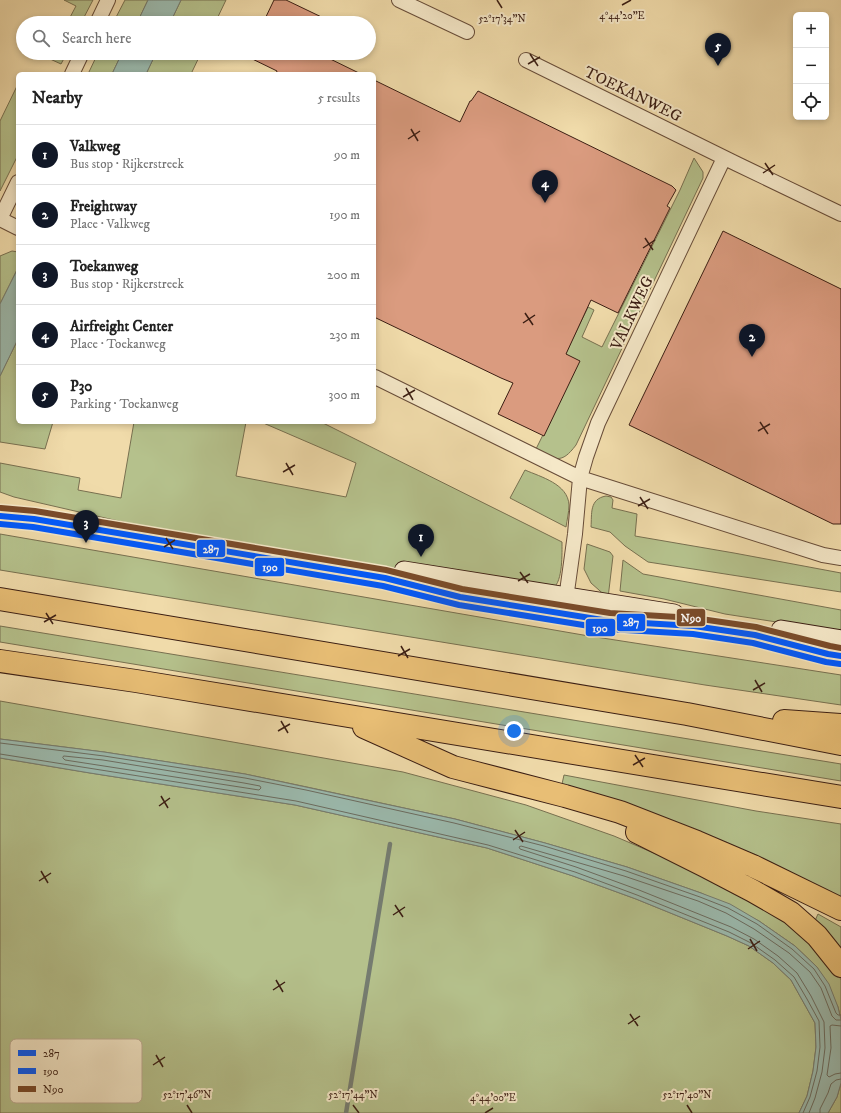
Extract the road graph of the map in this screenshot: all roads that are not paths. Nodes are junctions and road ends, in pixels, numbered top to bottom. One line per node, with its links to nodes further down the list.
1 (108, 0): 3 (street)
2 (398, 0): 4 (street)
3 (100, 16)
4 (467, 32)
5 (79, 60): 7 (street)
6 (526, 60): 8 (street, TOEKANWEG)
7 (73, 72)
8 (724, 158): 10 (street); 14 (street, VALKWEG)
9 (16, 186): 11 (street)
10 (841, 214)
11 (0, 219): 12 (street)
12 (16, 227)
13 (376, 377): 14 (street)
14 (580, 478): 18 (street); 20 (street, VALKWEG)
15 (0, 504): 17 (street)
16 (0, 516): 17 (street)
17 (255, 552): 20 (street)
18 (841, 558)
19 (0, 599): 25 (highway)
20 (565, 606): 21 (street); 22 (street)
21 (841, 640)
22 (841, 656)
23 (0, 660): 24 (highway)
24 (336, 714): 28 (highway); 29 (highway)
25 (687, 714): 26 (highway); 27 (highway)
26 (841, 725)
27 (841, 744)
28 (565, 796): 30 (highway); 31 (highway)
29 (841, 797)
30 (841, 909)
31 (841, 966)

